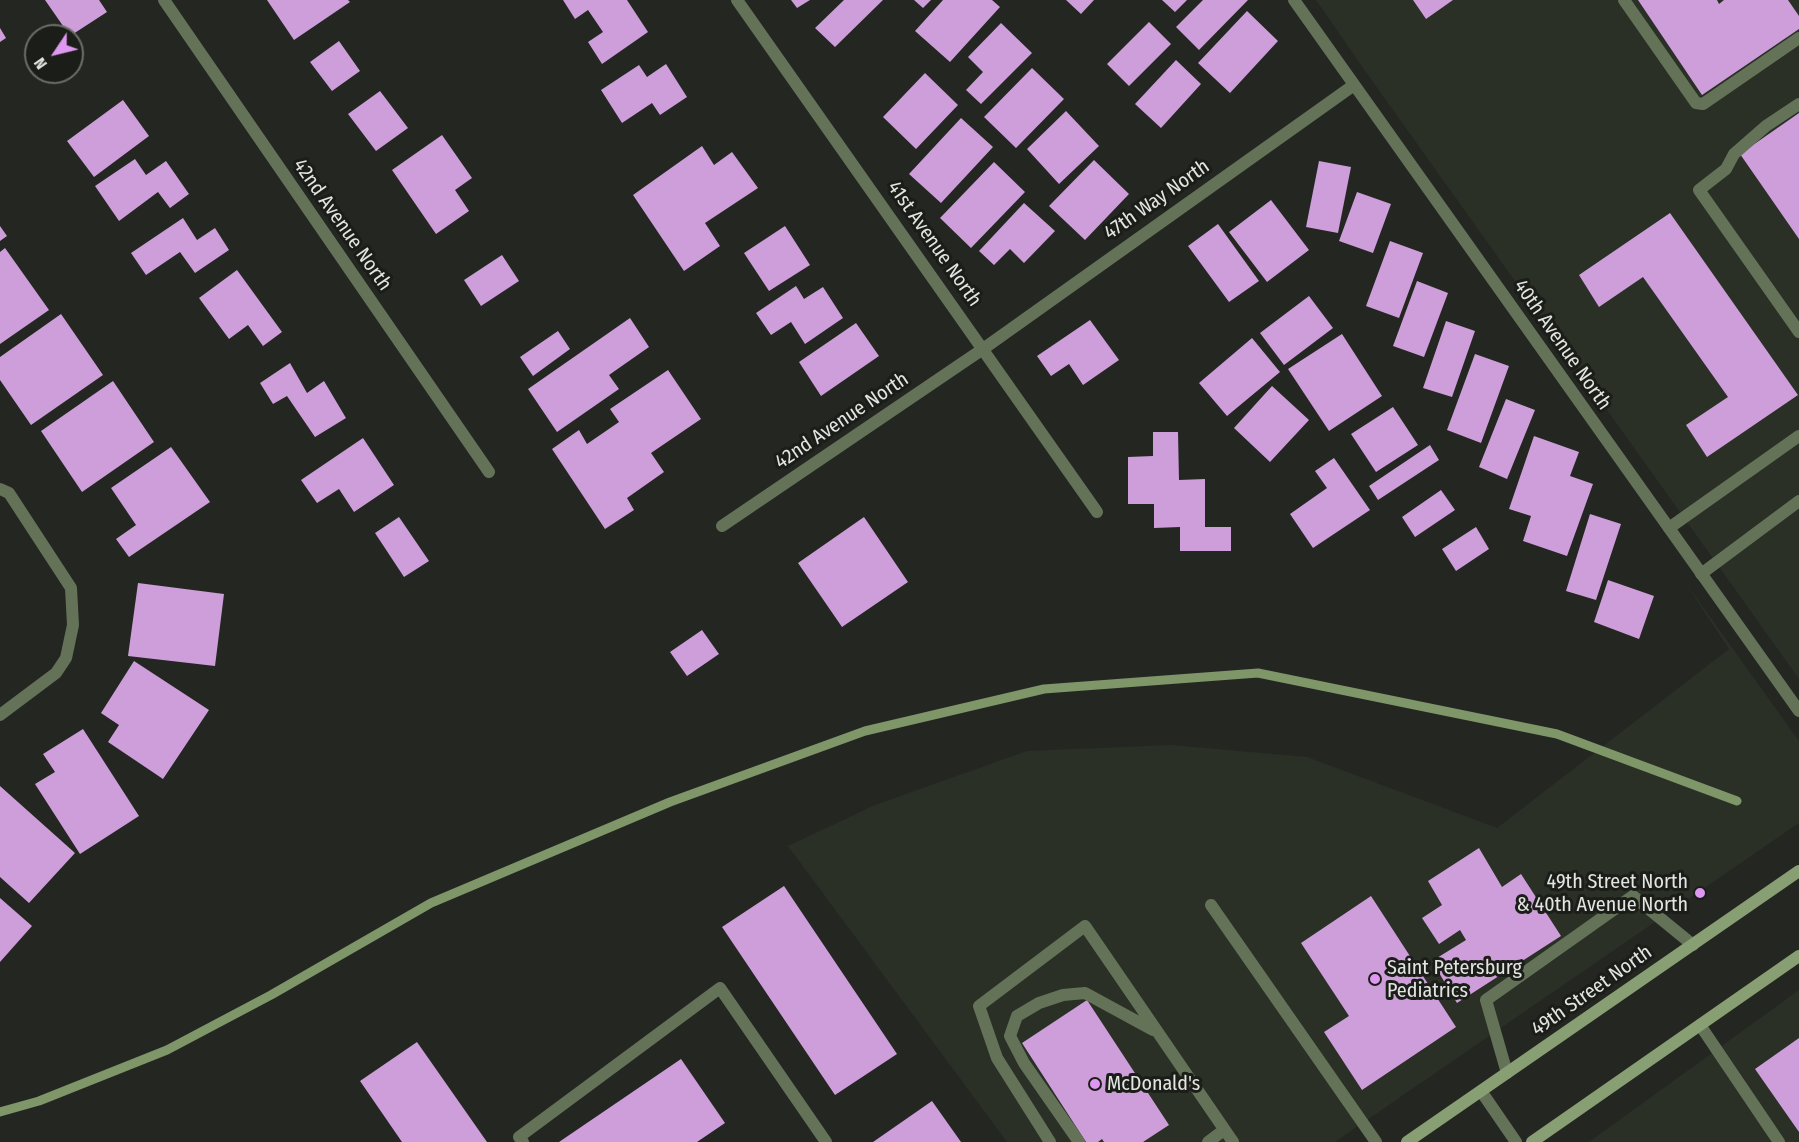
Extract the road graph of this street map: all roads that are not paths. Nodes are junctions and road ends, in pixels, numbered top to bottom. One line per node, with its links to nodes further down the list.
1 (164, 0): 11 (street, 42nd Avenue North)
2 (737, 0): 9 (street, 41st Avenue North)
3 (1294, 0): 6 (street, 40th Avenue North)
4 (1624, 0): 5 (street)
5 (1799, 38)
6 (1354, 85): 9 (street, 47th Way North); 16 (street, 40th Avenue North)
7 (1799, 104): 8 (street)
8 (1799, 332)
9 (983, 349): 14 (street, 41st Avenue North); 15 (street, 42nd Avenue North)
10 (1799, 436): 16 (street)
11 (489, 472)
12 (0, 489): 19 (street)
13 (1799, 501): 17 (street)
14 (1097, 512)
15 (722, 526)
16 (1669, 528): 17 (street, 40th Avenue North)
17 (1701, 574): 18 (street, 40th Avenue North)
18 (1799, 711)
19 (0, 715)
20 (1799, 871): 22 (main road, 49th Street North)
21 (1212, 905): 35 (street)
22 (1693, 945): 26 (main road, 49th Street North); 26 (street)
23 (1799, 956): 24 (main road)
24 (1700, 1025): 38 (main road); 39 (street)
25 (1157, 1032): 28 (street); 31 (street); 32 (street)
26 (1507, 1073): 27 (main road, 49th Street North)
27 (1481, 1091): 36 (main road, 49th Street North); 37 (street)
28 (1224, 1130): 33 (street); 34 (street)
29 (523, 1142): 30 (street)
30 (826, 1142)
31 (1050, 1142)
32 (1079, 1142)
33 (1208, 1142)
34 (1233, 1142)
35 (1376, 1142)
36 (1407, 1142)
37 (1516, 1142)
38 (1532, 1142)
39 (1779, 1142)

